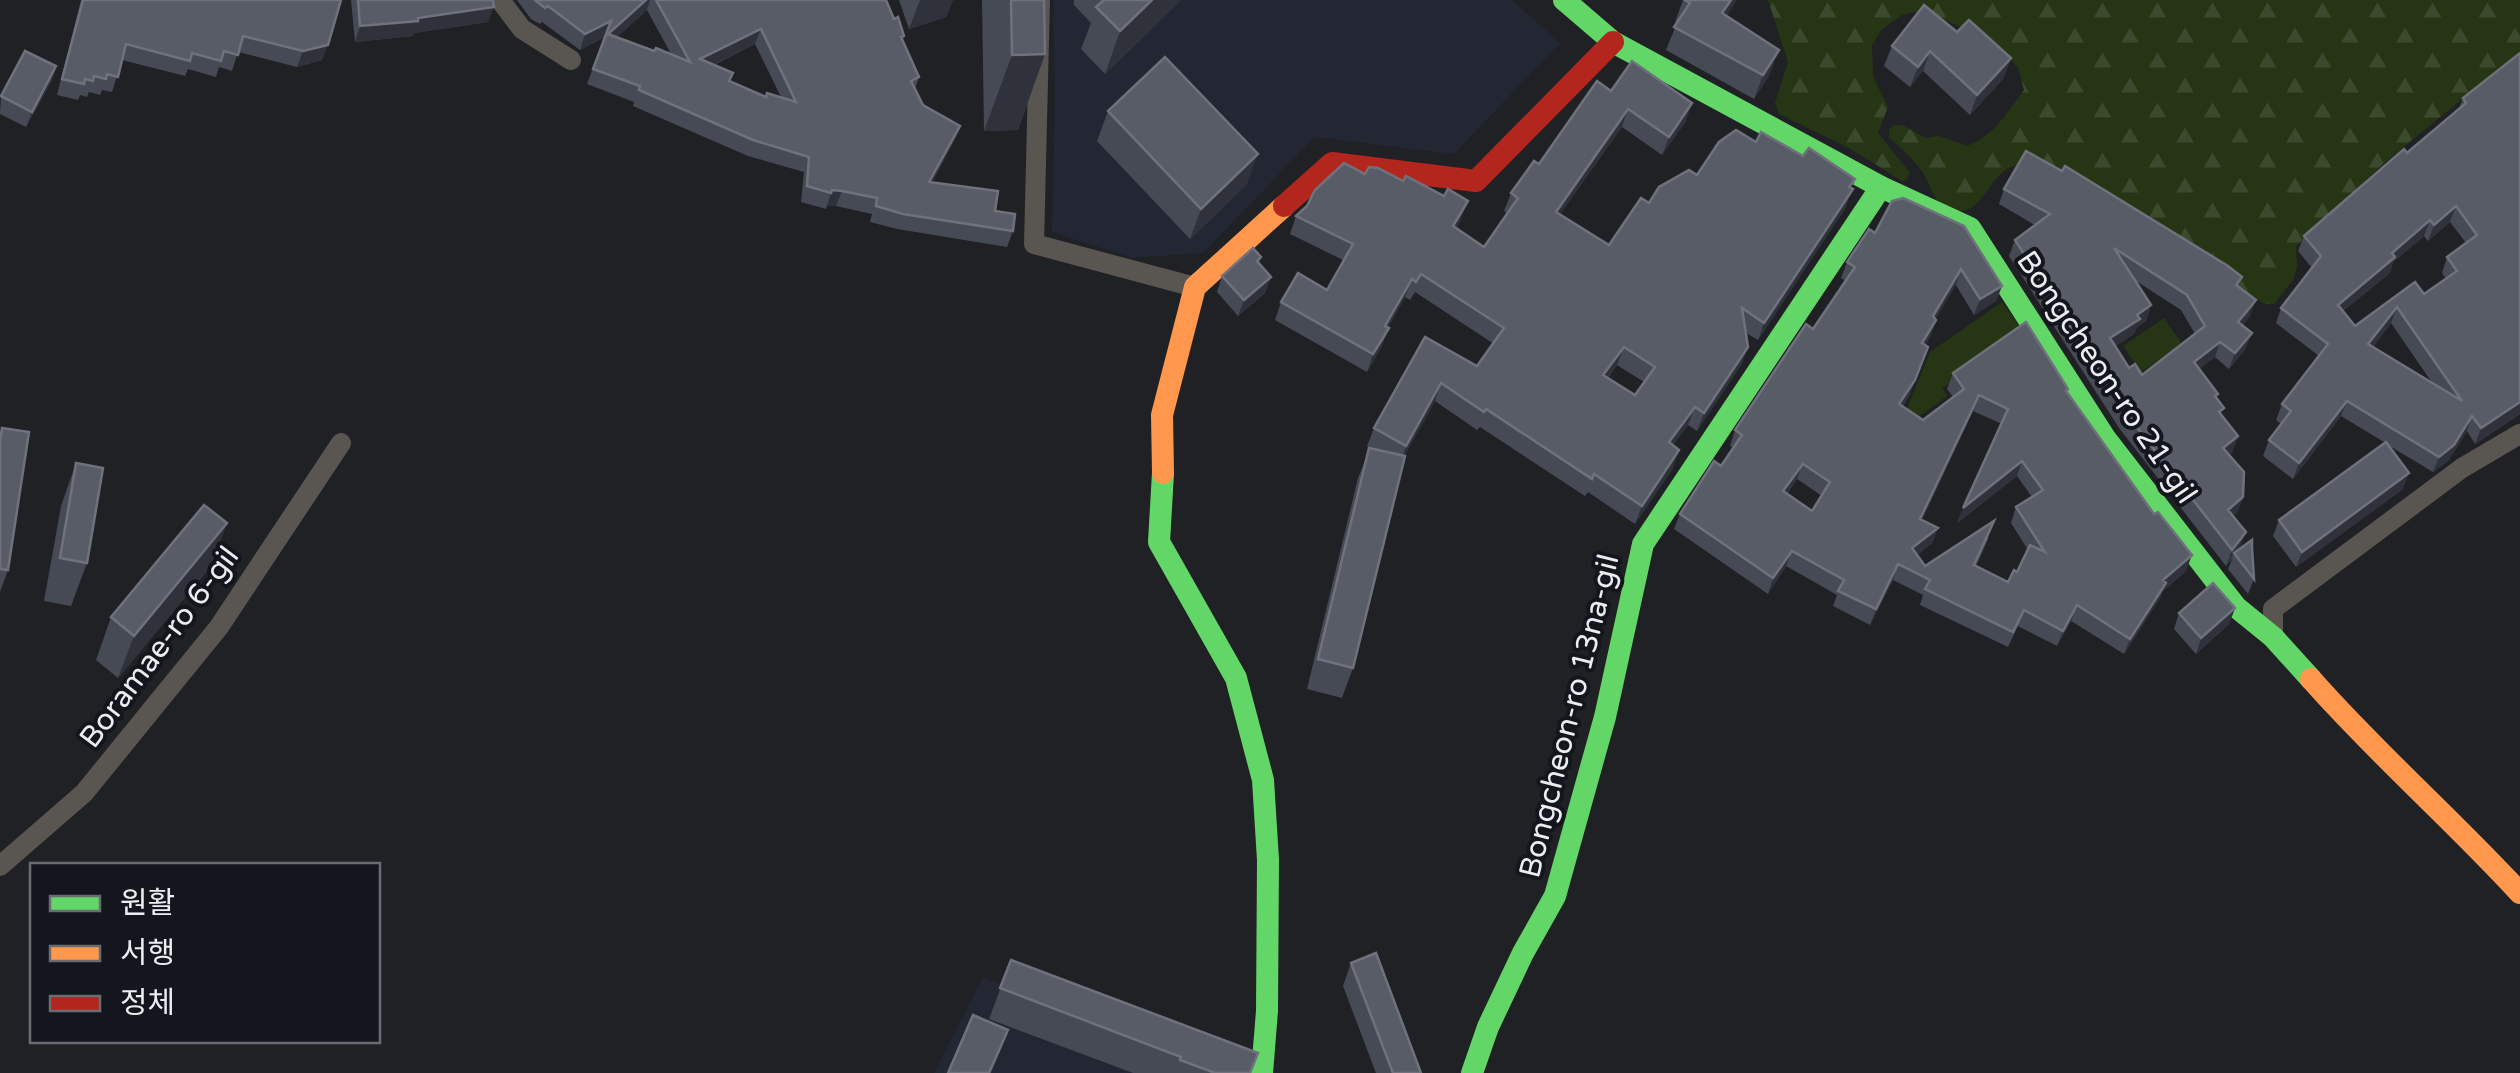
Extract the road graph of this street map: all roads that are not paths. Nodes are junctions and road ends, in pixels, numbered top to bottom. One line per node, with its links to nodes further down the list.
1 (500, 0): 5 (street)
2 (1040, 0): 7 (street)
3 (1564, 0): 4 (street, Bongcheon-ro 21-gil)
4 (1613, 42): 6 (street, Bongcheon-ro 21-gil); 7 (street)
5 (571, 60)
6 (1881, 186): 10 (street, Bongcheon-ro 21-gil); 14 (street, Bongcheon-ro 13na-gil)
7 (1195, 287): 13 (street)
8 (2520, 434): 10 (street)
9 (341, 444): 11 (street, Boramae-ro 6-gil)
10 (2273, 637): 12 (street, Bongcheon-ro 21-gil)
11 (0, 866)
12 (2520, 894)
13 (1262, 1073)
14 (1472, 1073)

